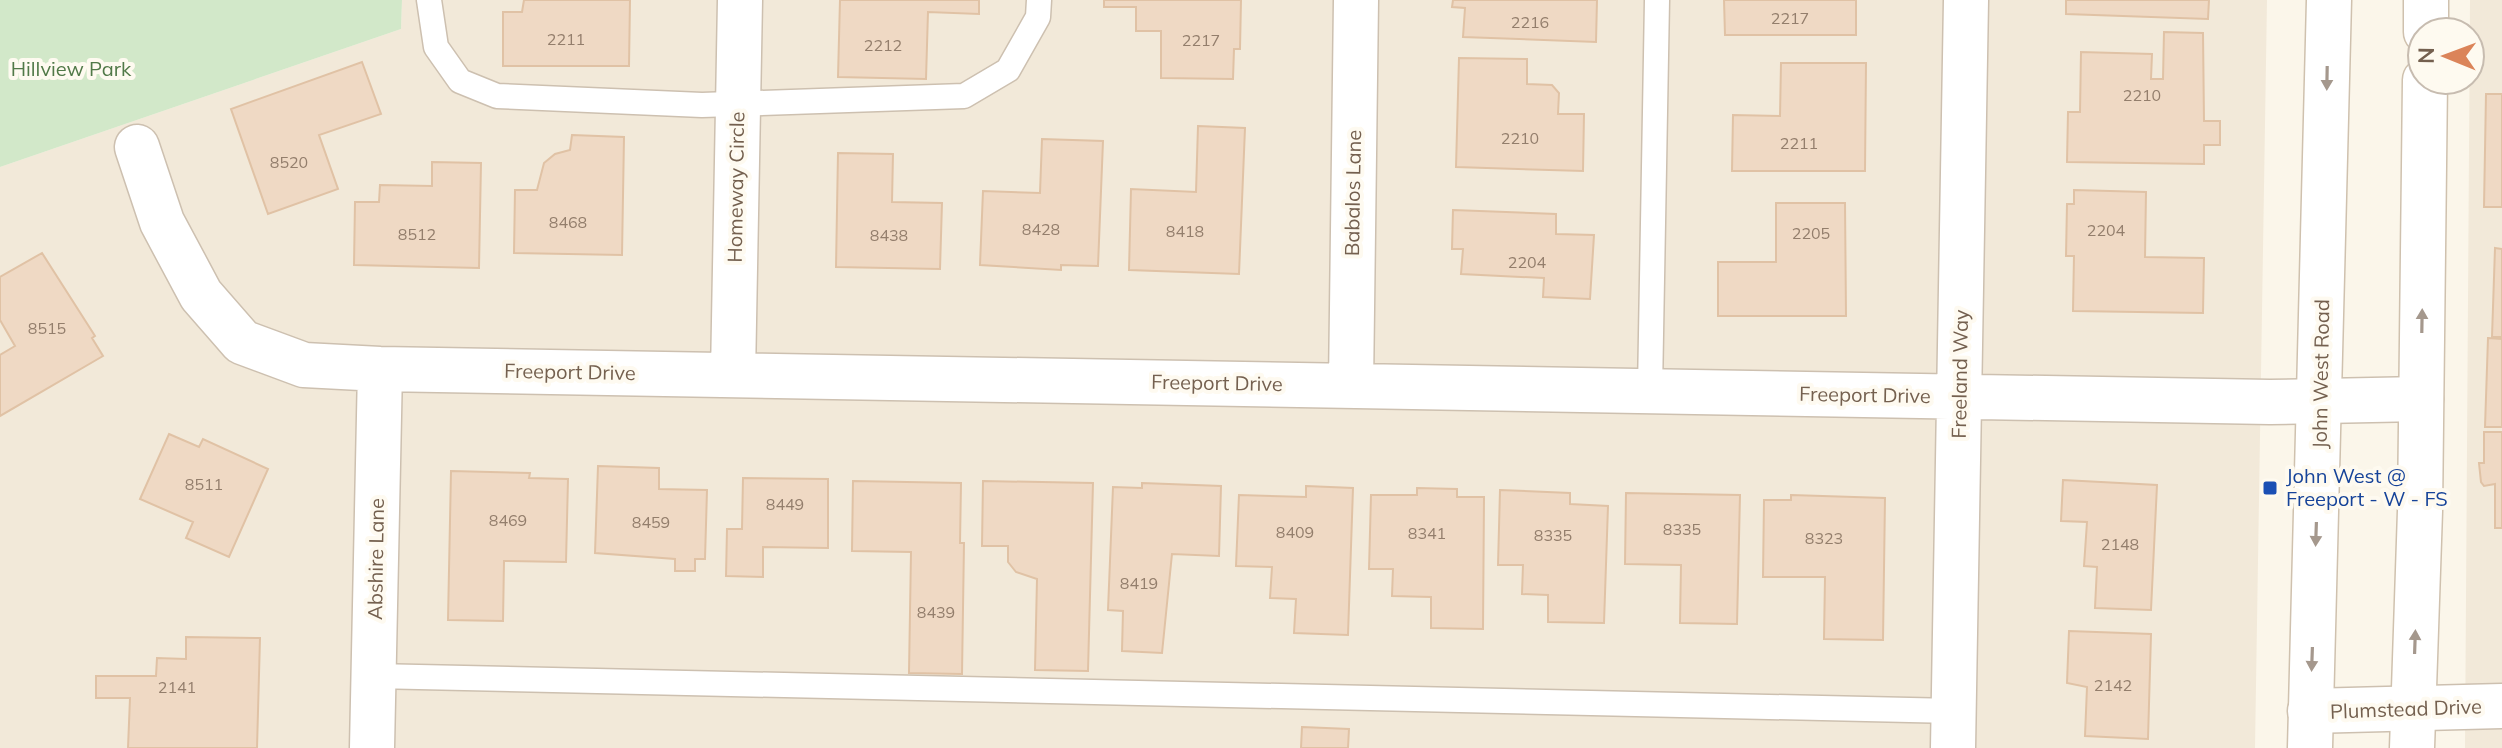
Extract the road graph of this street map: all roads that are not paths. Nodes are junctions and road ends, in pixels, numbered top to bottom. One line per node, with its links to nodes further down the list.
1 (429, 0): 9 (lane)
2 (740, 0): 9 (street, Homeway Circle)
3 (1039, 0): 9 (lane)
4 (1356, 0): 13 (street, Babalos Lane)
5 (1657, 0): 14 (lane)
6 (1966, 0): 15 (street, Freeland Way)
7 (2329, 0): 17 (street, John West Road, one-way to 17)
8 (2425, 96): 16 (street, one-way to 8)
9 (738, 104): 12 (street, Homeway Circle)
10 (137, 147): 11 (street, Freeport Drive)
11 (380, 369): 12 (street, Freeport Drive); 18 (street, Abshire Lane)
12 (733, 375): 13 (street, Freeport Drive)
13 (1351, 386): 14 (street, Freeport Drive)
14 (1650, 390): 15 (street, Freeport Drive)
15 (1960, 397): 17 (street, Freeport Drive); 21 (street, Freeland Way)
16 (2421, 399): 17 (street, Freeport Drive); 20 (street, one-way to 16)
17 (2321, 400): 22 (street, John West Road, one-way to 22)
18 (373, 676): 21 (lane); 23 (street, Abshire Lane)
19 (2502, 706): 20 (street, Plumstead Drive)
20 (2412, 728): 22 (street, Plumstead Drive)
21 (1953, 729)
22 (2310, 730)
23 (372, 748)

